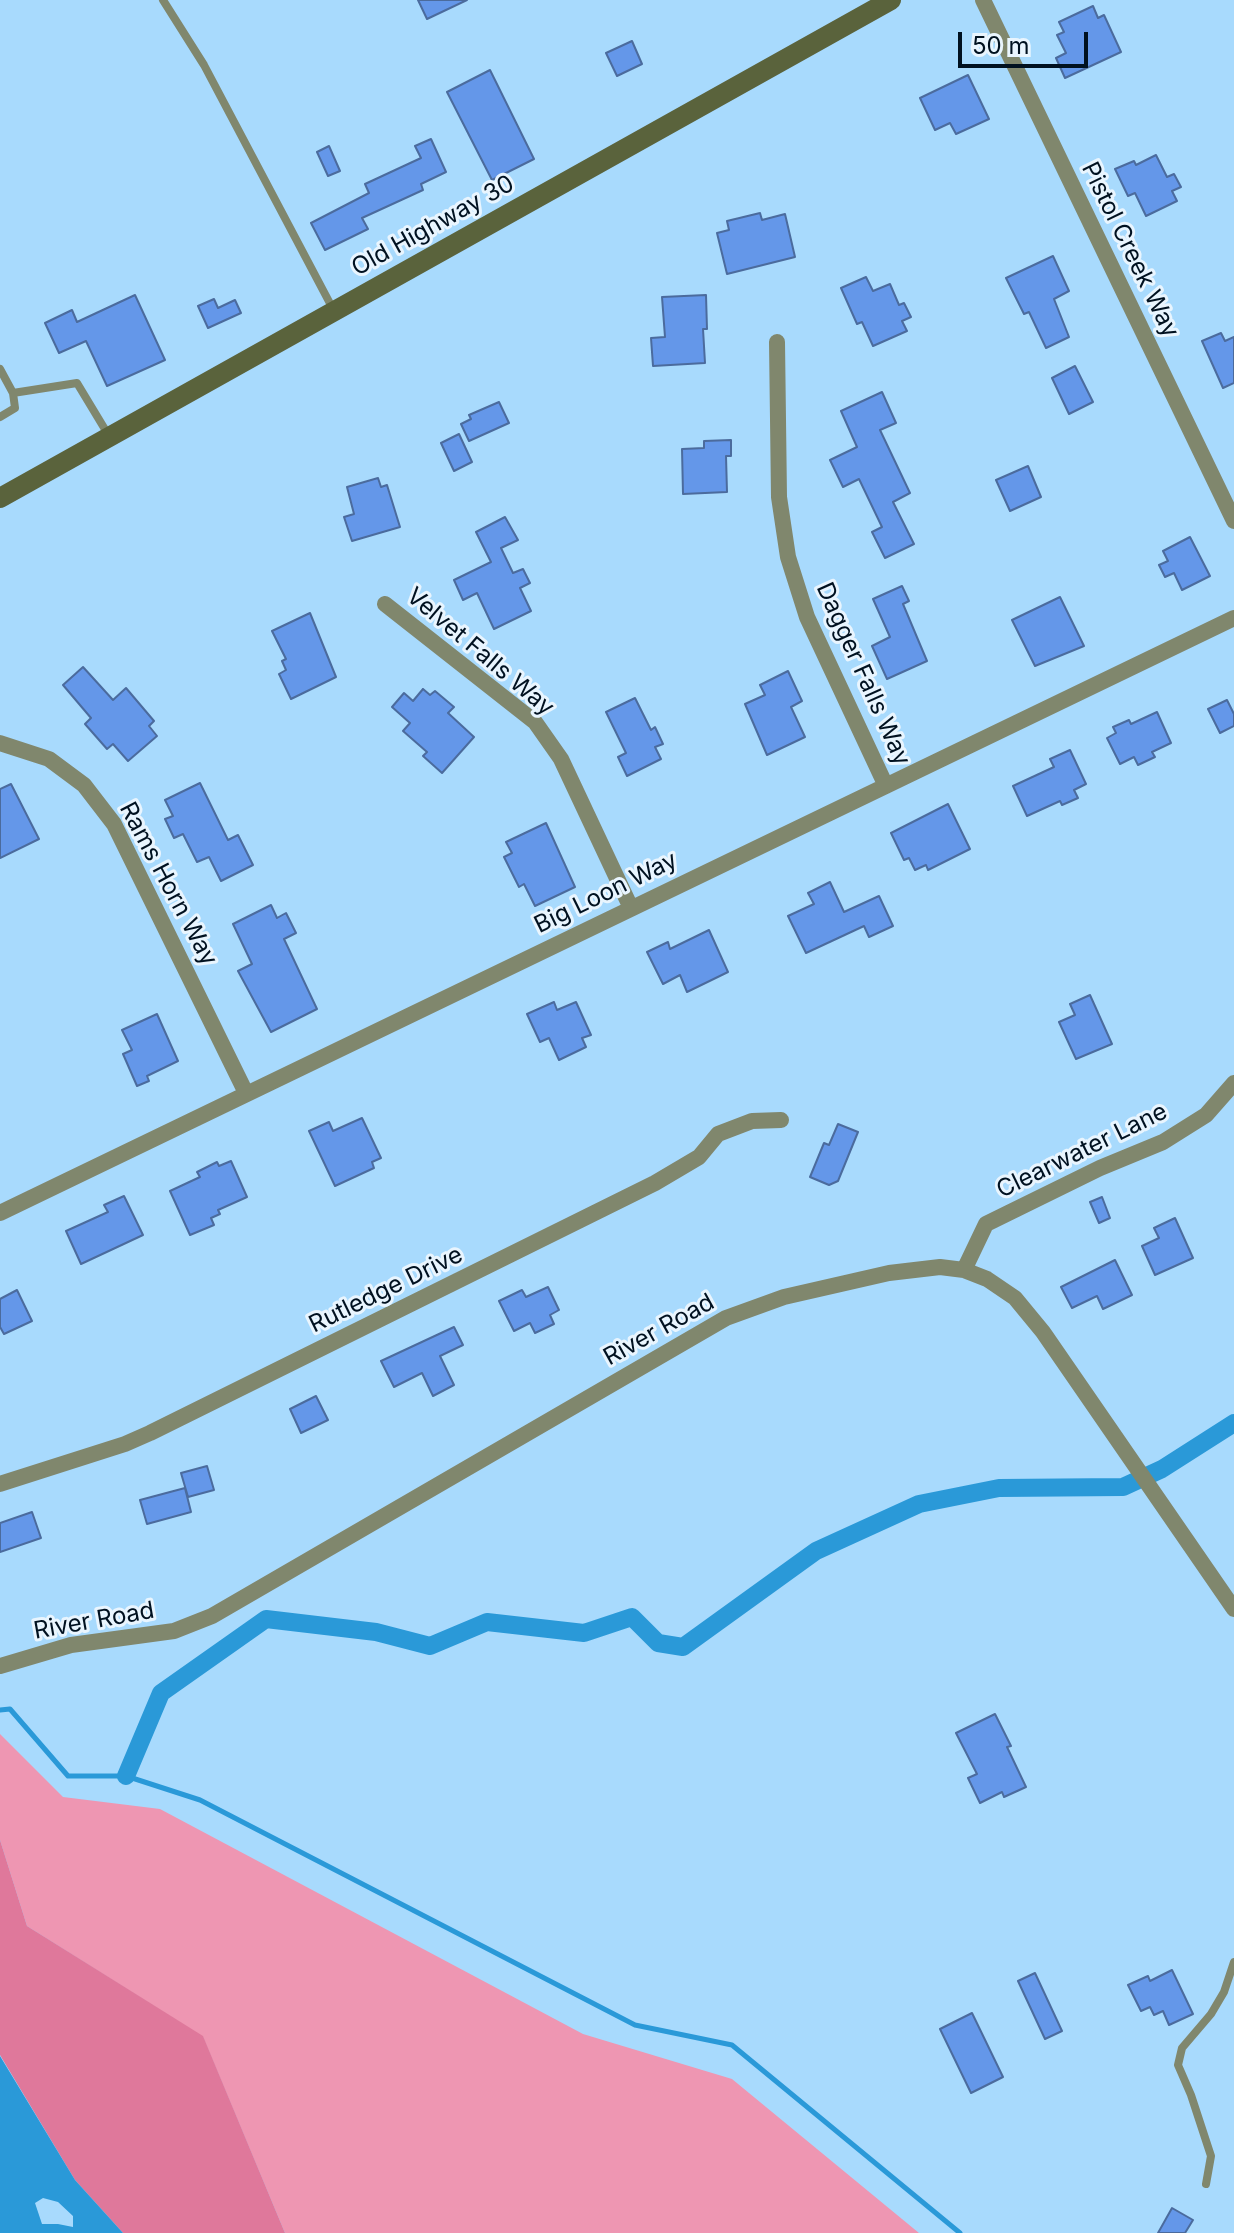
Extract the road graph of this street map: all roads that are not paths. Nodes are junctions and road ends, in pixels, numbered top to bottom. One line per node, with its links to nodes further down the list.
1 (163, 0): 4 (lane)
2 (891, 0): 4 (street, Old Highway 30)
3 (983, 0): 11 (street, Pistol Creek Way)
4 (334, 311): 9 (street, Old Highway 30)
5 (777, 342): 15 (street, Dagger Falls Way)
6 (0, 369): 7 (lane)
7 (13, 393): 8 (lane); 9 (lane)
8 (0, 417)
9 (109, 437): 10 (street, Old Highway 30)
10 (1, 494)
11 (1234, 521)
12 (385, 604): 16 (street, Velvet Falls Way)
13 (1234, 618): 15 (street, Big Loon Way)
14 (0, 743): 18 (street, Rams Horn Way)
15 (886, 786): 16 (street, Big Loon Way)
16 (631, 908): 18 (street, Big Loon Way)
17 (1234, 1083): 21 (street, Clearwater Lane)
18 (246, 1093): 20 (street, Big Loon Way)
19 (781, 1120): 22 (street, Rutledge Drive)
20 (0, 1213)
21 (964, 1270): 23 (street, River Road); 24 (street, River Road)
22 (0, 1484)
23 (1234, 1609)
24 (0, 1666)
25 (1234, 1962): 26 (lane)
26 (1206, 2184)

